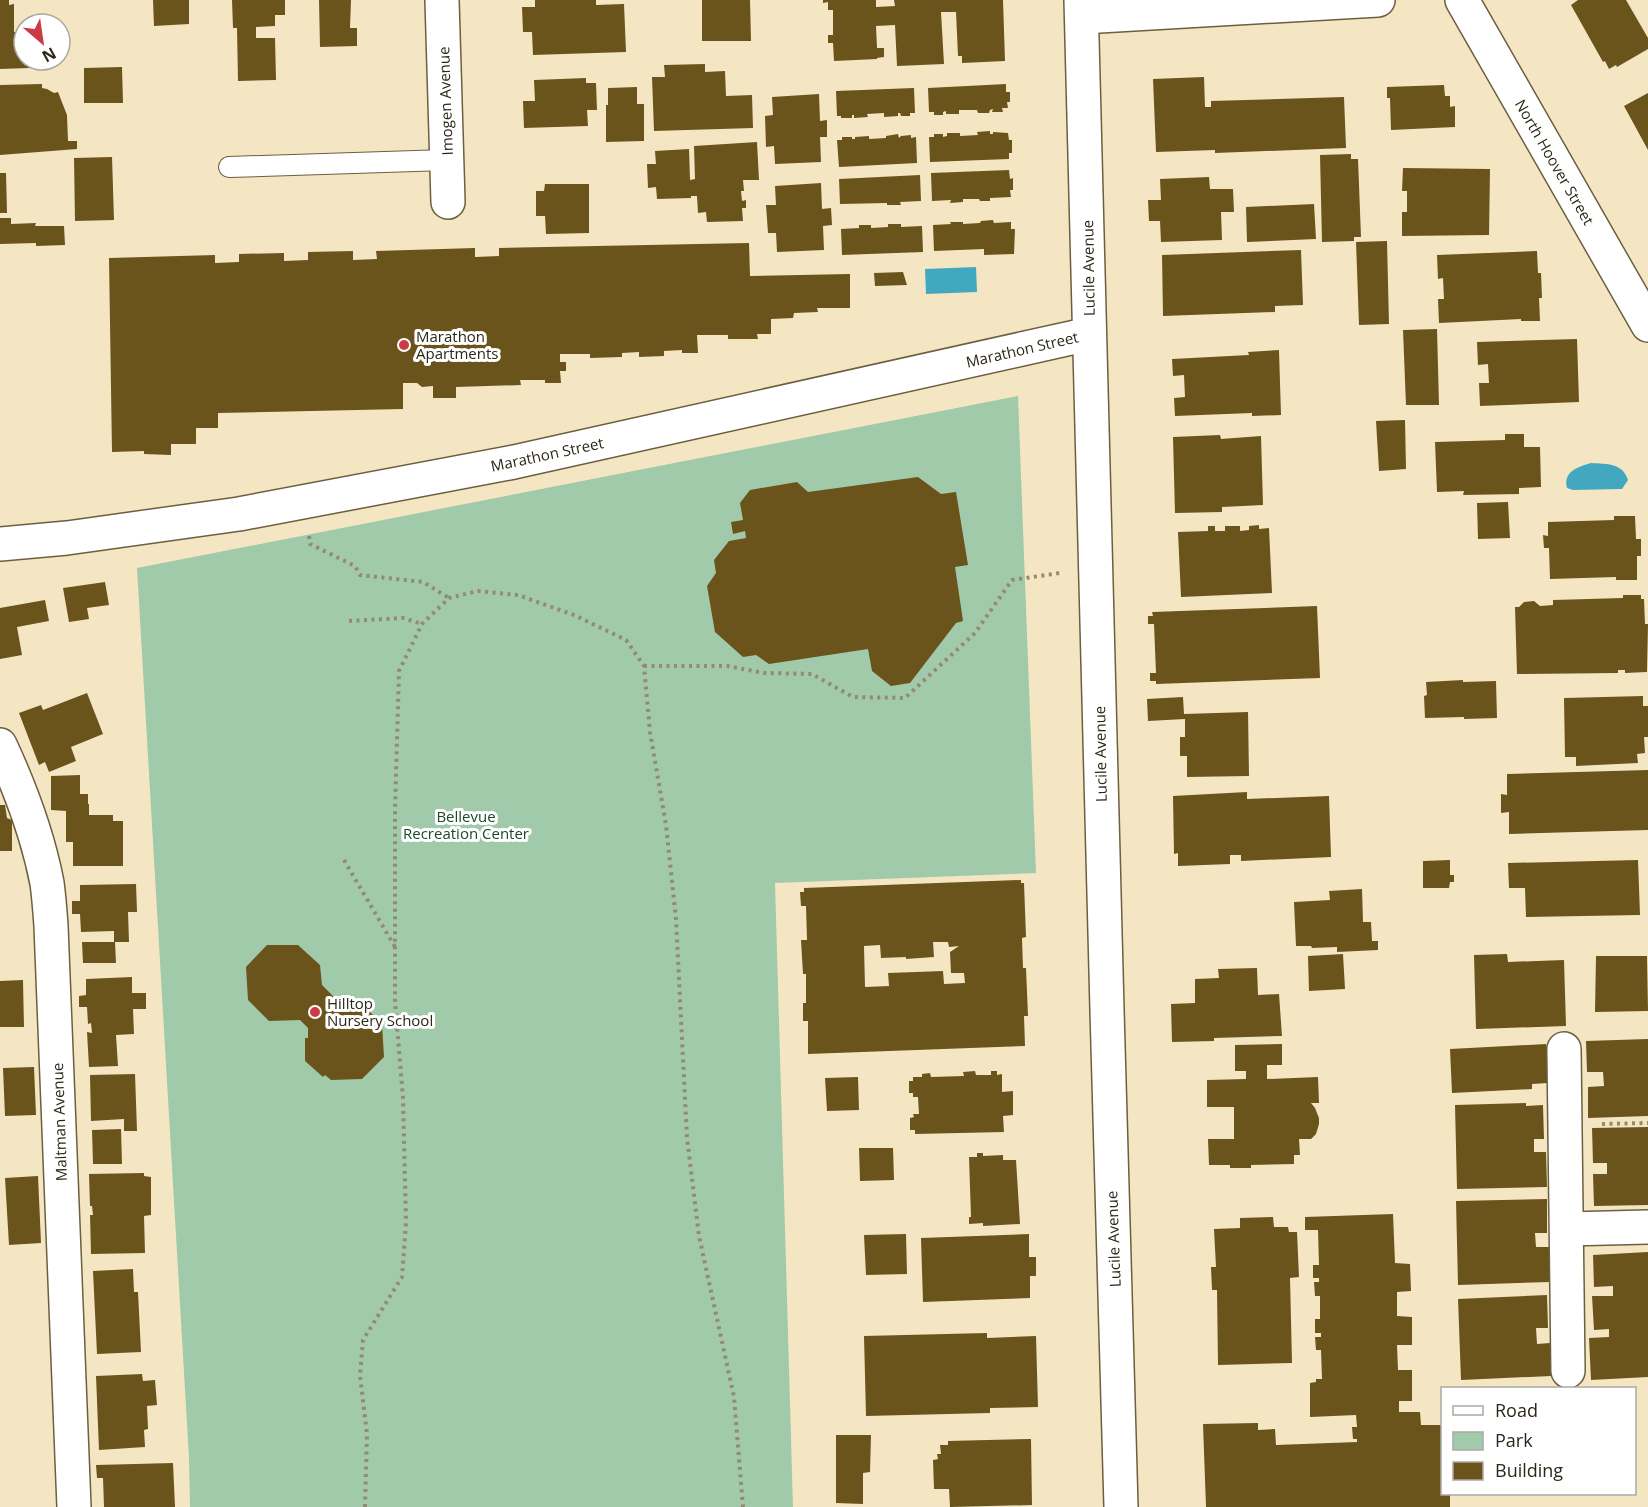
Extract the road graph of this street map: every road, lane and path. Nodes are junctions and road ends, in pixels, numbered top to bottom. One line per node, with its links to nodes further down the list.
1 (442, 0): 5 (street, Imogen Avenue)
2 (1378, 0): 4 (street)
3 (1462, 0): 8 (street, North Hoover Street)
4 (1082, 8): 9 (street, Lucile Avenue)
5 (446, 160): 6 (lane); 7 (street, Imogen Avenue)
6 (229, 167)
7 (448, 202)
8 (1648, 325)
9 (1089, 334): 10 (street, Marathon Street); 12 (street, Lucile Avenue)
10 (301, 501): 11 (street, Marathon Street); 13 (path)
11 (0, 544)
12 (1095, 573): 16 (path); 29 (street, Lucile Avenue)
13 (449, 598): 15 (path); 16 (path)
14 (349, 621): 15 (path)
15 (422, 624): 19 (path)
16 (644, 666): 28 (path)
17 (0, 745): 26 (street, Maltman Avenue)
18 (344, 860): 19 (path)
19 (395, 947): 27 (path)
20 (1564, 1049): 22 (street)
21 (1648, 1123): 22 (path)
22 (1565, 1124): 24 (street)
23 (1648, 1227): 24 (street)
24 (1567, 1229): 25 (street)
25 (1568, 1371)
26 (74, 1507)
27 (365, 1507)
28 (743, 1507)
29 (1121, 1507)

